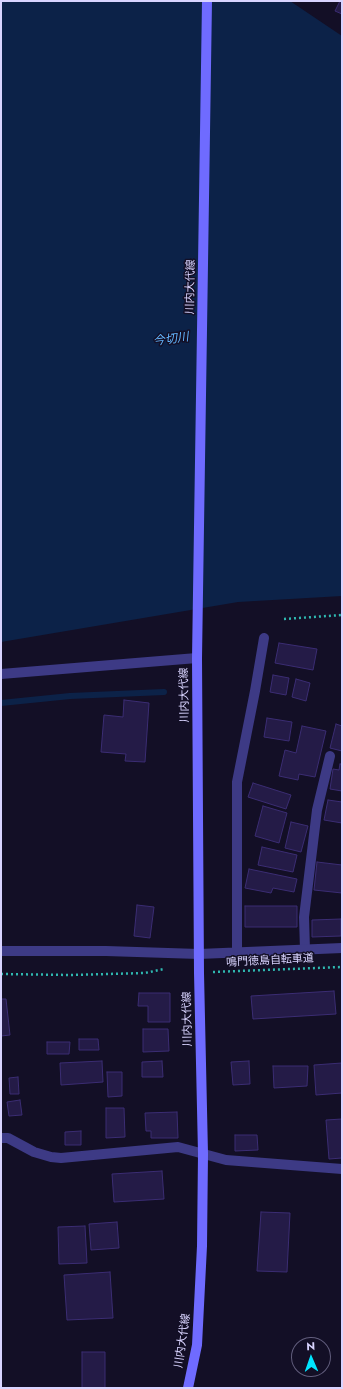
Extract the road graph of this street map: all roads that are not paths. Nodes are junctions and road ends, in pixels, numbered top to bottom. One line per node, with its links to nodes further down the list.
1 (207, 1): 3 (main road, 川内大代線)
2 (264, 638): 9 (street)
3 (196, 658): 4 (street); 10 (main road, 川内大代線)
4 (1, 674)
5 (330, 756): 7 (street)
6 (342, 948): 7 (street)
7 (305, 950): 9 (street)
8 (1, 951): 10 (street)
9 (237, 953): 10 (street)
10 (199, 954): 12 (main road, 川内大代線)
11 (1, 1138): 12 (street)
12 (203, 1154): 13 (street); 14 (main road, 川内大代線)
13 (342, 1169)
14 (188, 1388)

